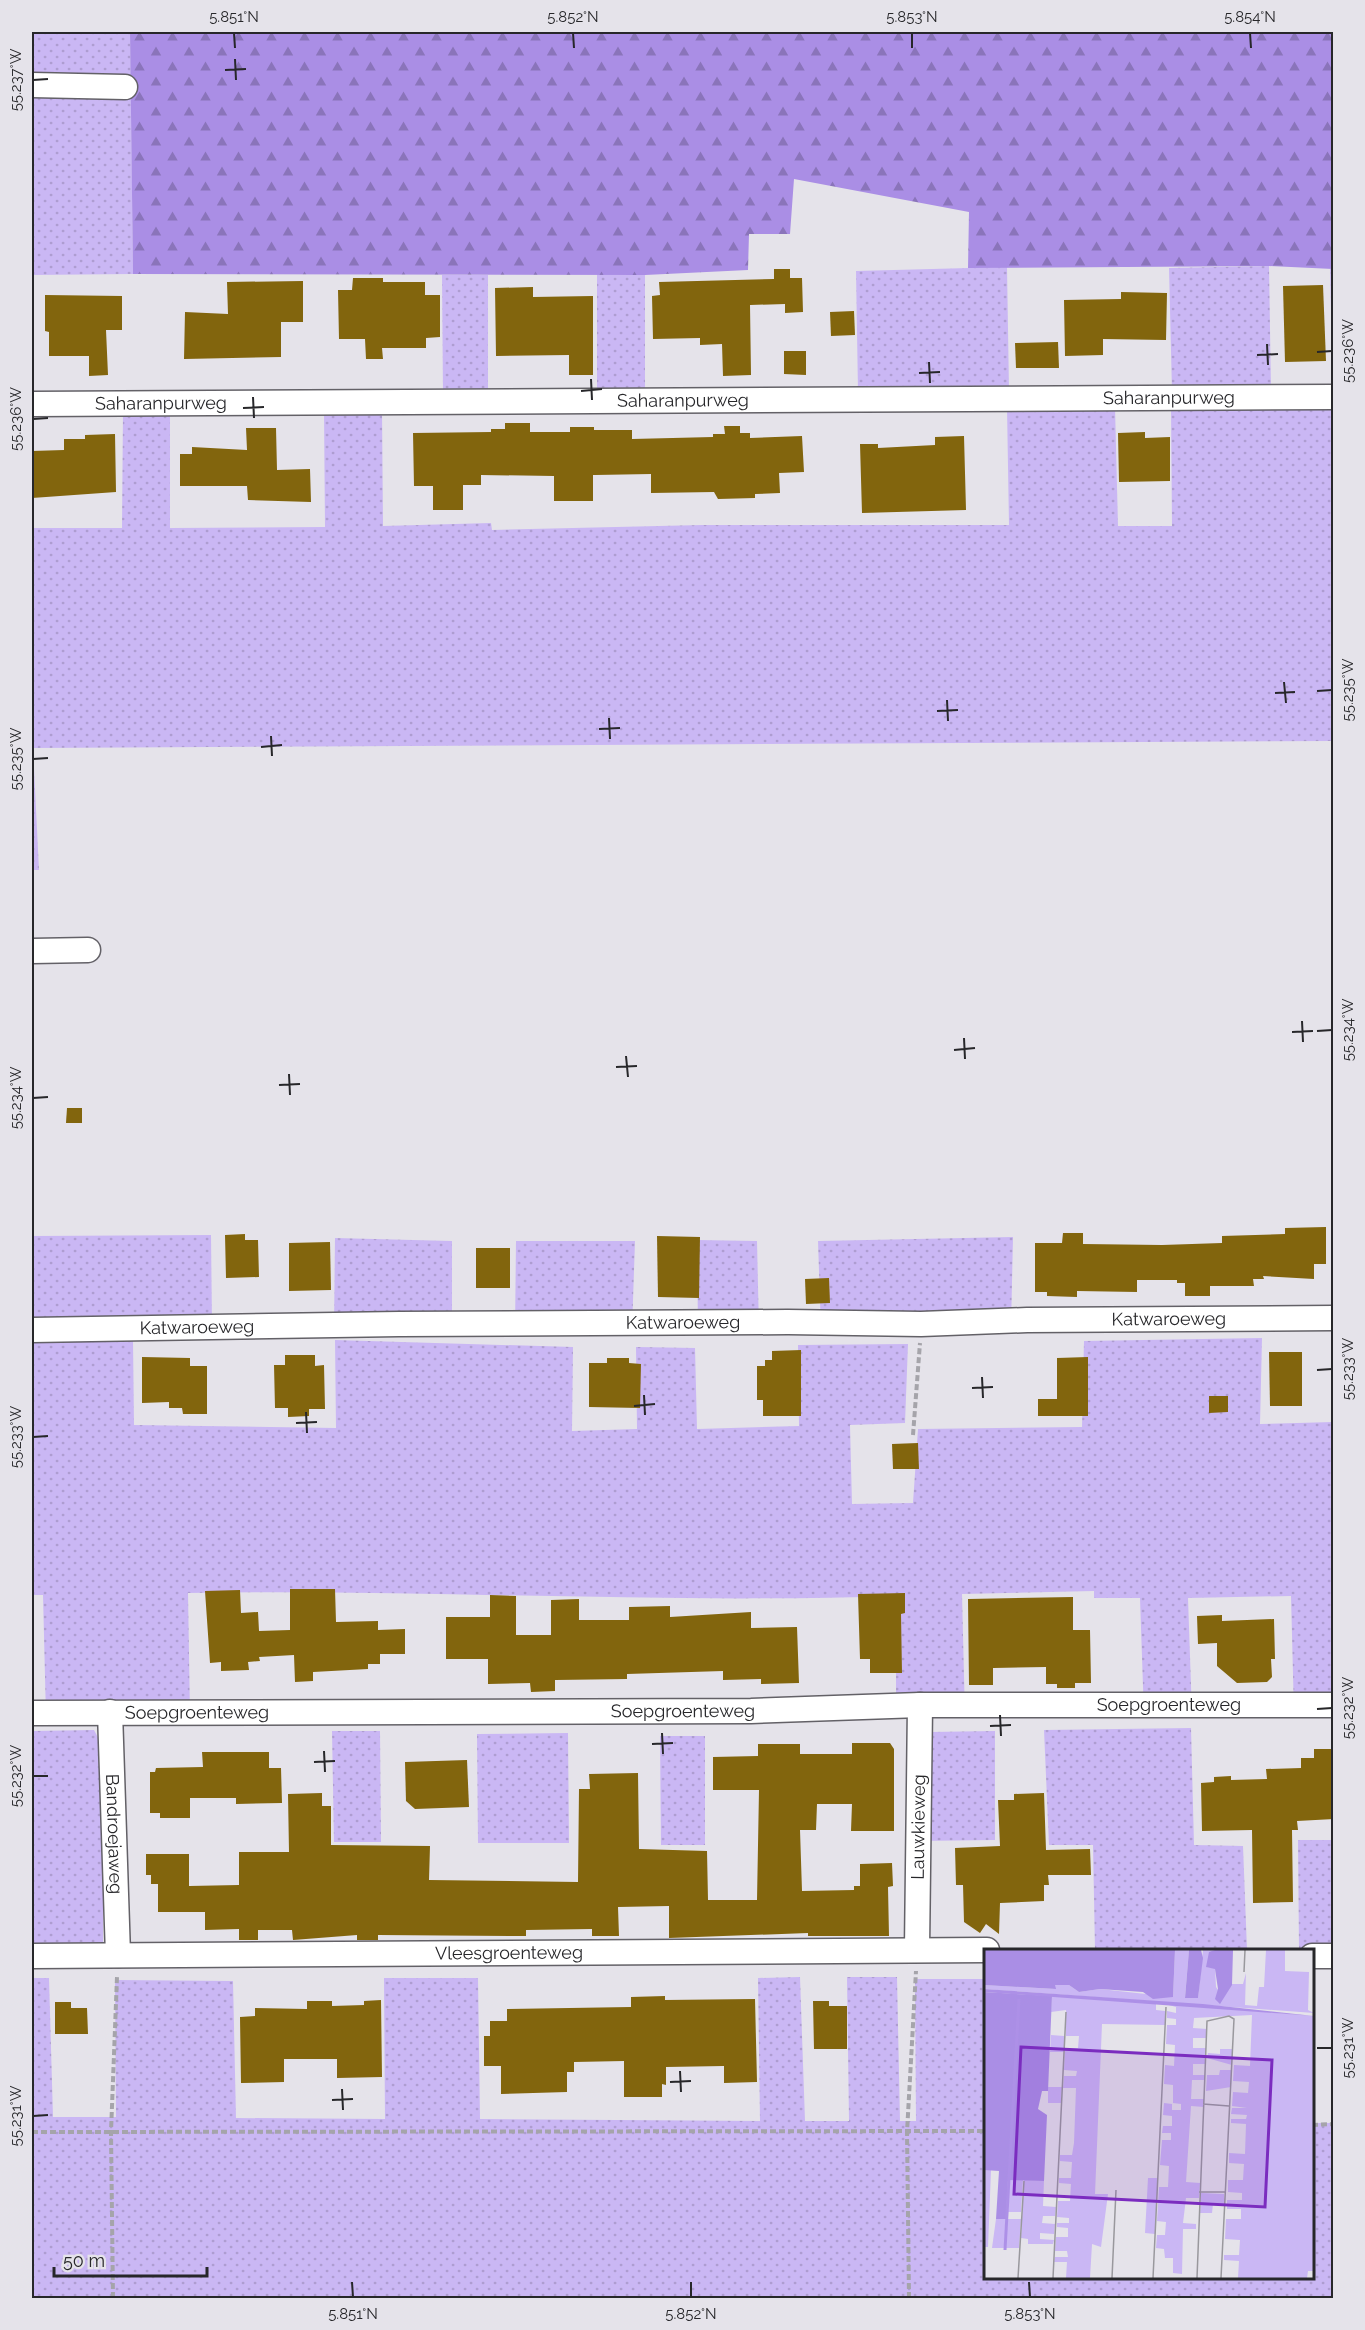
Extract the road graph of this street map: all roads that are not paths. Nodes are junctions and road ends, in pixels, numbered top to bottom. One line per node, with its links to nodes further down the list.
1 (32, 85): 2 (street)
2 (125, 87)
3 (1334, 398): 4 (street, Saharanpurweg)
4 (32, 404)
5 (88, 950): 6 (street)
6 (32, 951)
7 (1334, 1318): 8 (street, Katwaroeweg)
8 (32, 1330)
9 (920, 1705): 10 (street, Soepgroenteweg); 11 (street, Soepgroenteweg); 13 (street, Lauwkieweg)
10 (1334, 1705)
11 (110, 1712): 12 (street, Soepgroenteweg); 15 (street, Bandroejaweg)
12 (32, 1713)
13 (917, 1949): 14 (street, Vleesgroenteweg); 15 (street, Vleesgroenteweg)
14 (984, 1950)
15 (118, 1955): 16 (street, Vleesgroenteweg)
16 (32, 1956)
17 (1314, 1956): 18 (street)
18 (1334, 1956)

